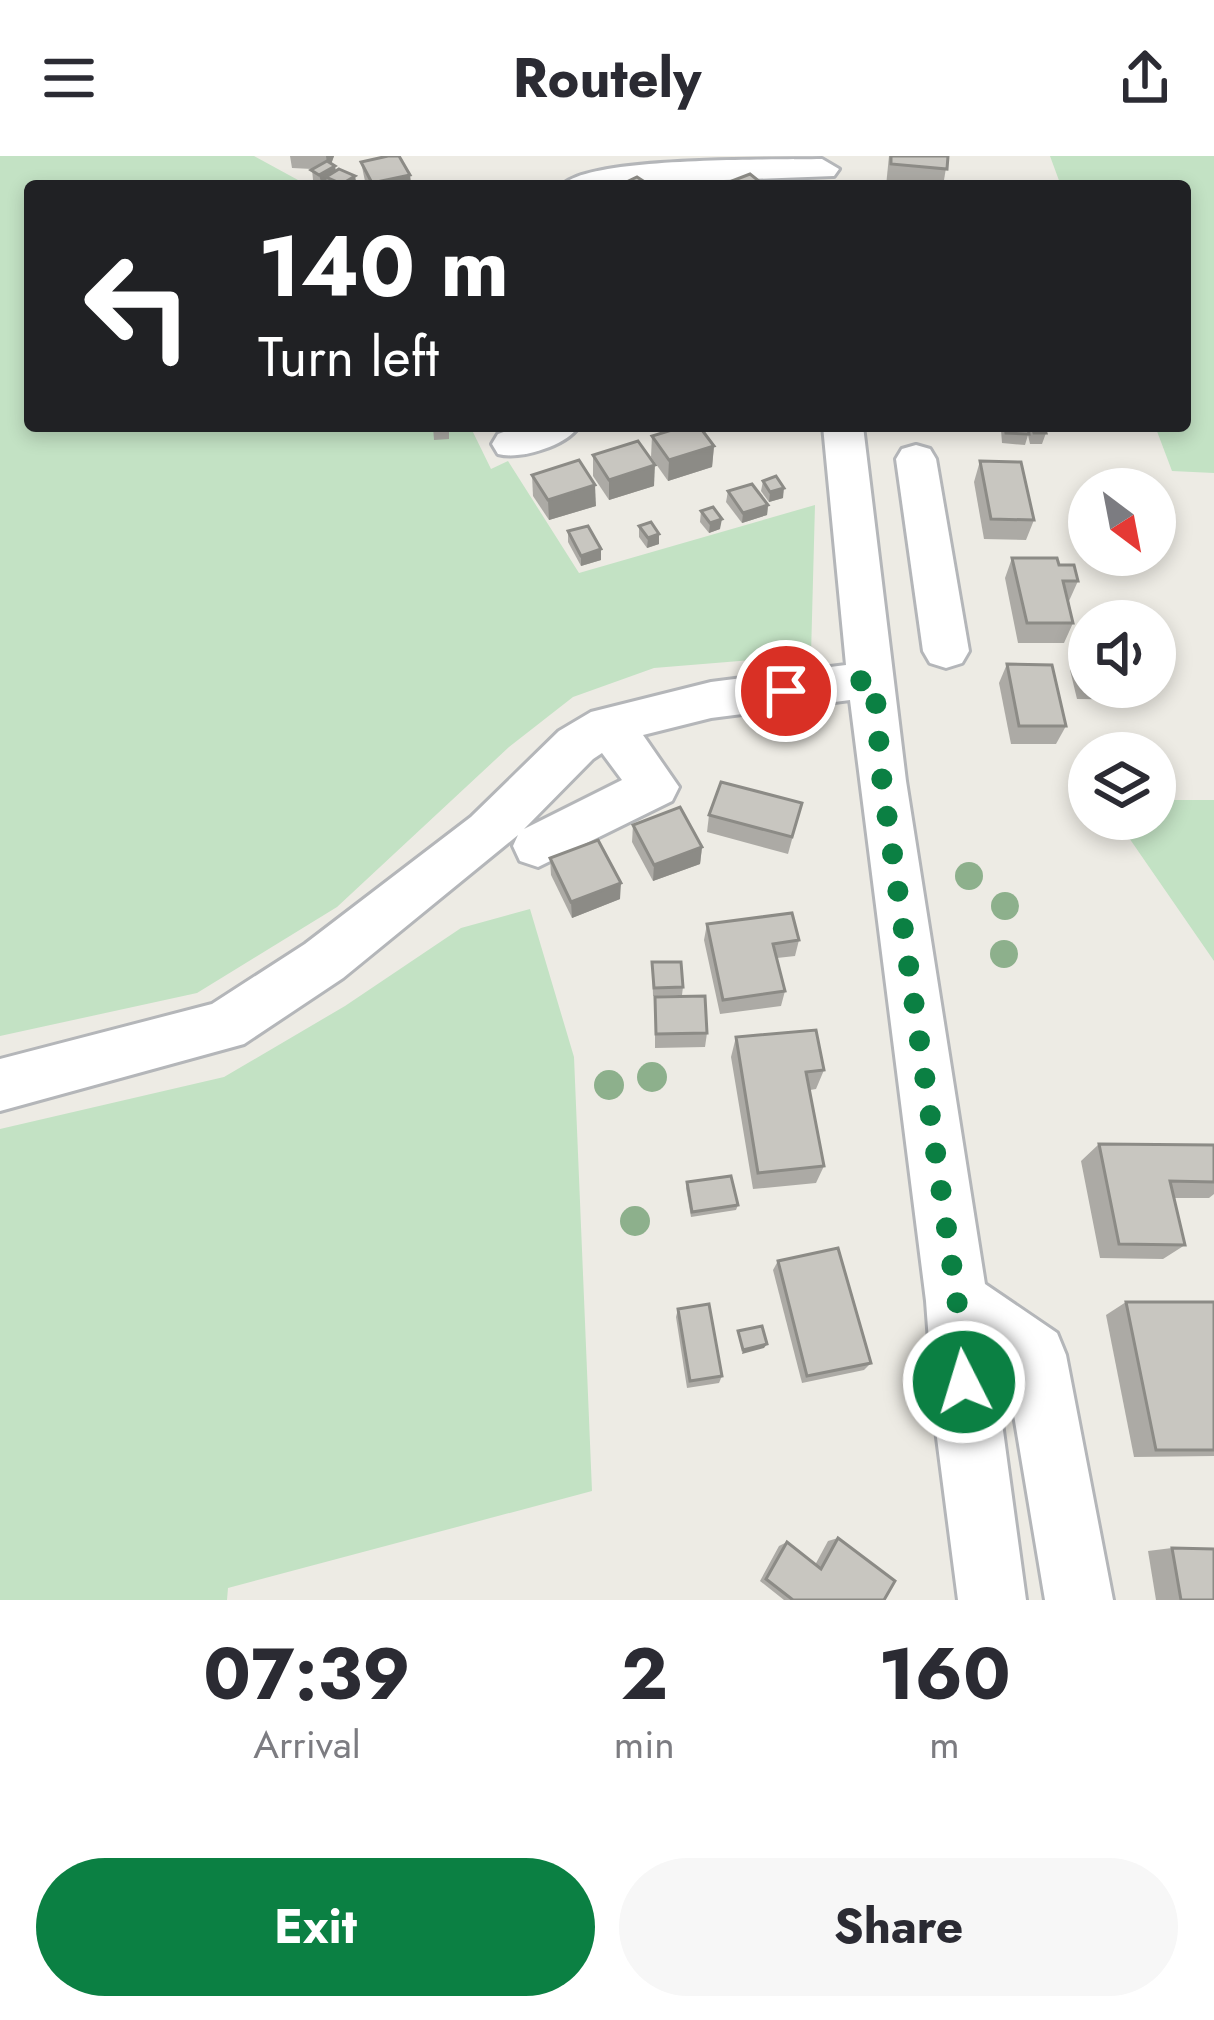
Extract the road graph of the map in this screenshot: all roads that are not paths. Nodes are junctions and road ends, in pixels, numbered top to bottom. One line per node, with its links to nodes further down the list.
1 (610, 165): 2 (street)
2 (822, 170)
3 (543, 432): 5 (street)
4 (844, 432): 7 (street)
5 (512, 444)
6 (916, 459): 8 (street)
7 (856, 545): 8 (street); 10 (street)
8 (931, 554): 9 (street)
9 (946, 651)
10 (874, 679): 11 (street); 14 (street)
11 (608, 725): 12 (street); 13 (street)
12 (538, 846)
13 (0, 1085)
14 (957, 1301): 15 (street); 16 (street)
15 (992, 1600)
16 (1079, 1600)

